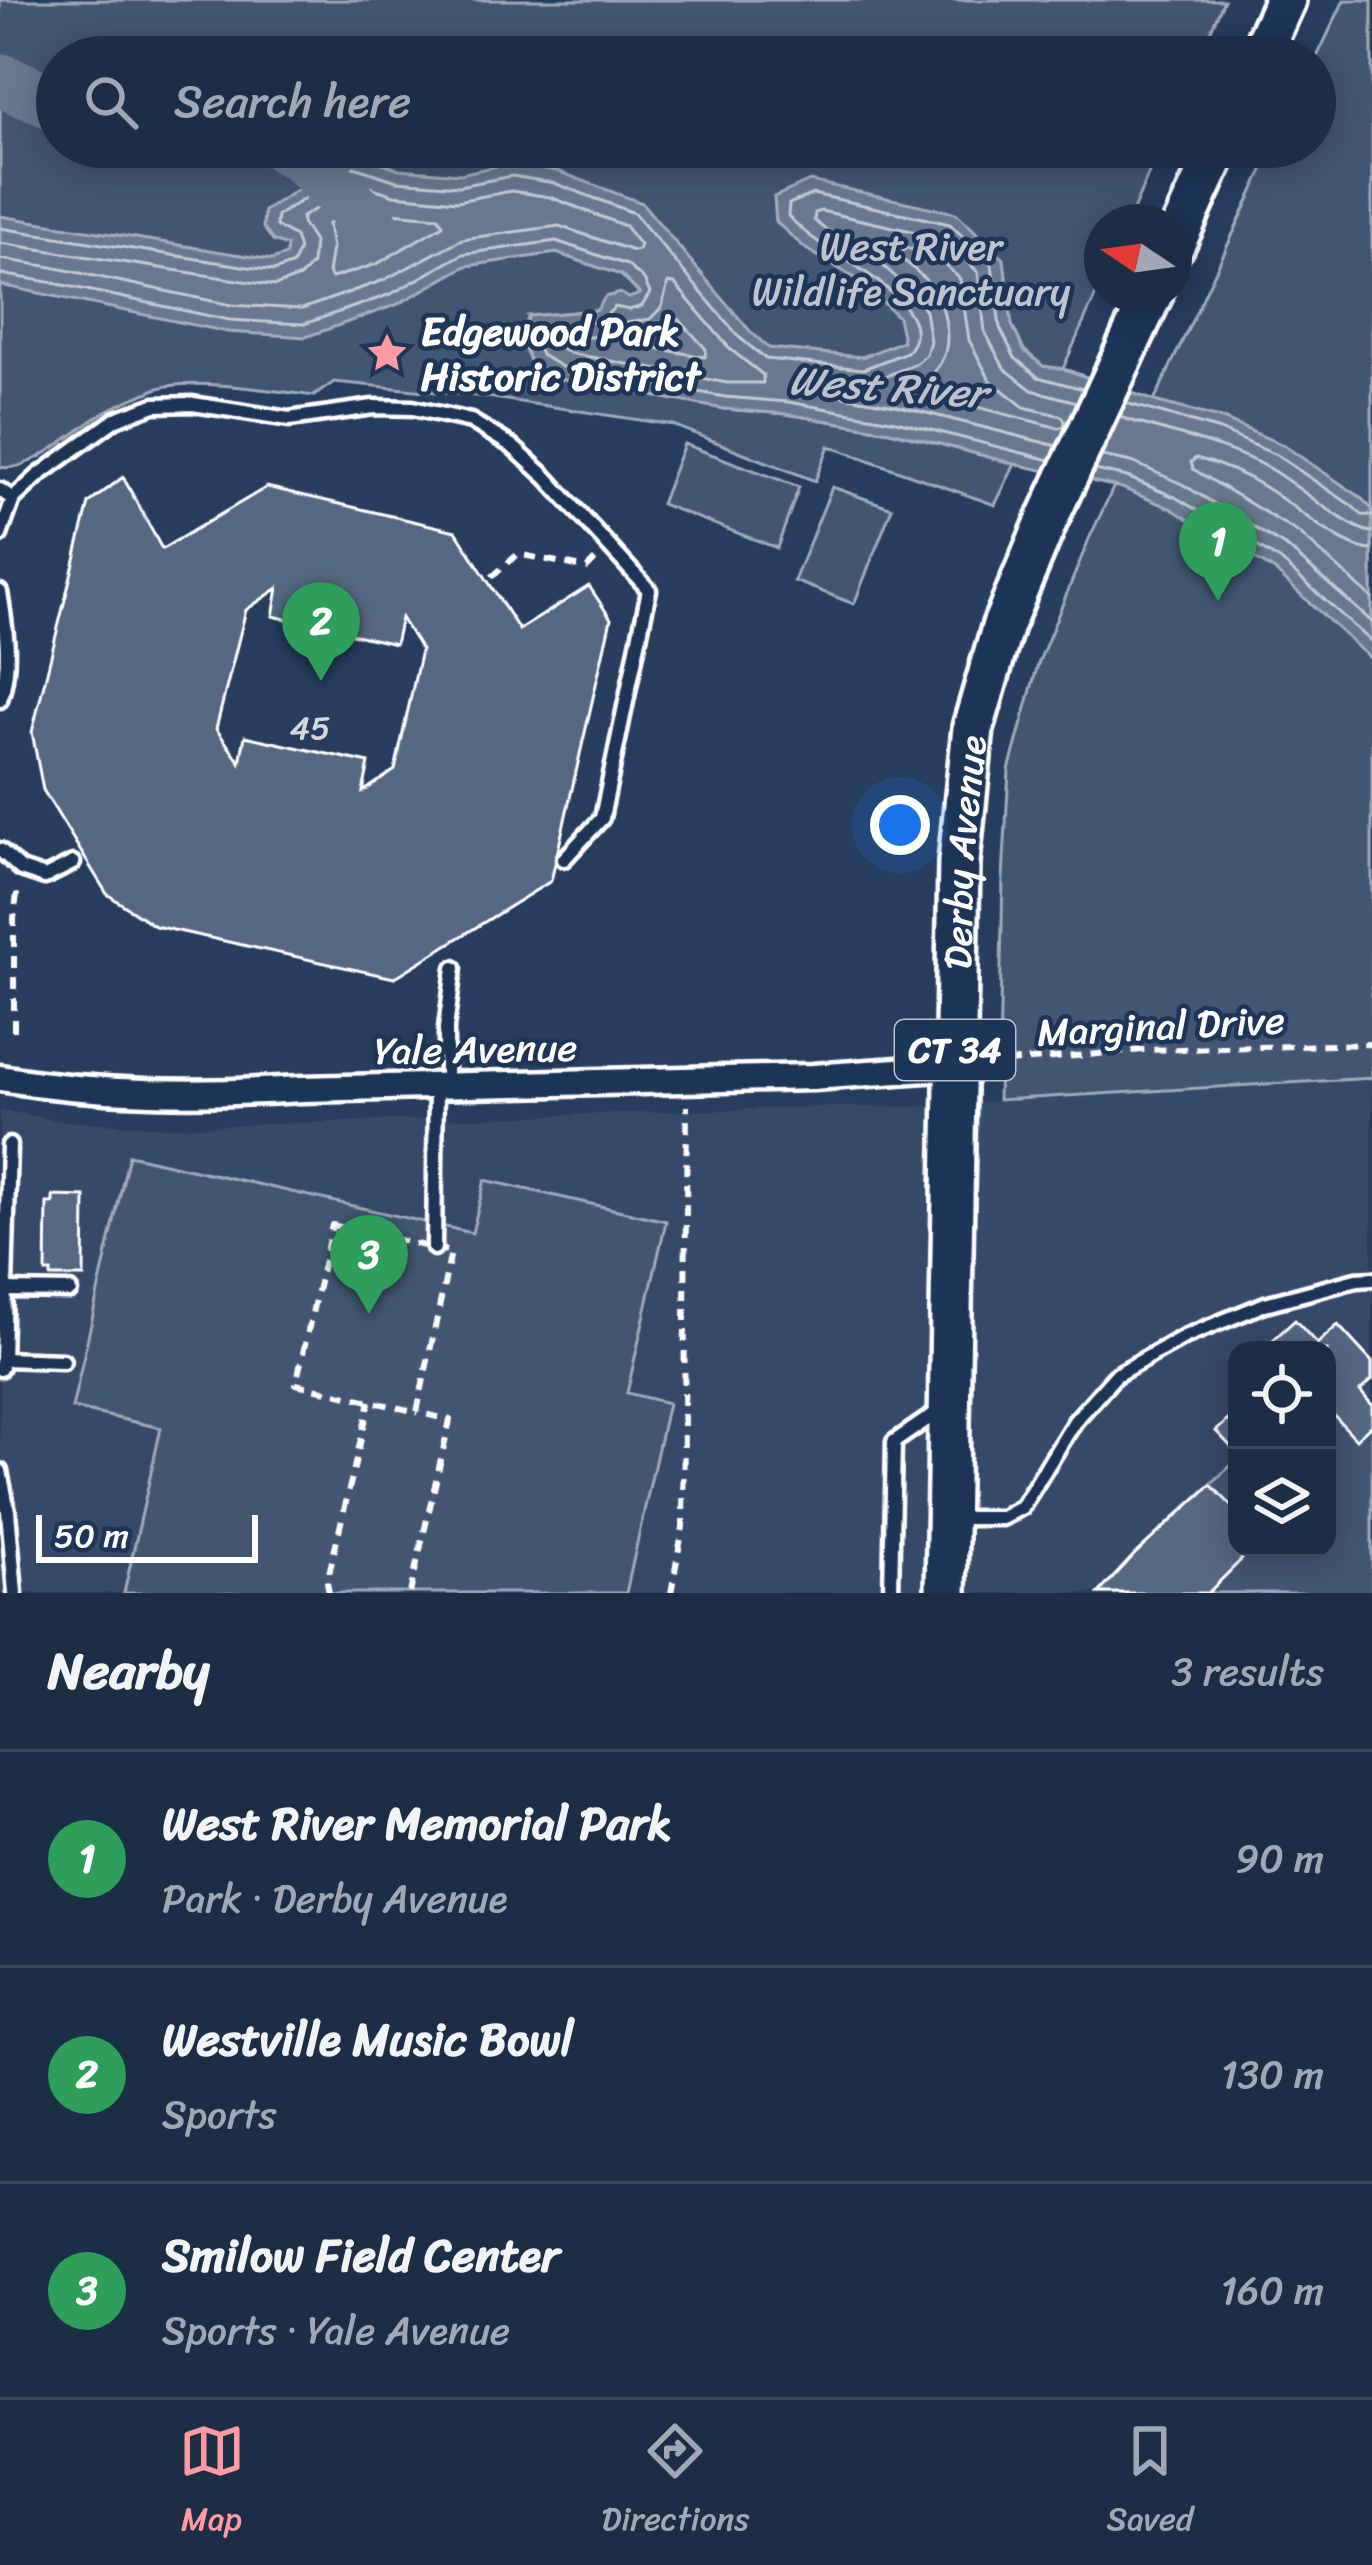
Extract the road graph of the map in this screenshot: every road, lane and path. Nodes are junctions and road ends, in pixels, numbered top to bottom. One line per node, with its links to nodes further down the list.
1 (1285, 0): 2 (highway)
2 (1269, 36)
3 (1209, 168): 4 (highway)
4 (1192, 206)
5 (1144, 312): 20 (highway, Derby Avenue / CT 34)
6 (0, 490): 7 (lane)
7 (13, 499): 8 (lane); 9 (lane)
8 (0, 535)
9 (608, 548): 10 (path); 14 (lane)
10 (492, 577)
11 (0, 592): 12 (lane)
12 (0, 700)
13 (0, 850): 16 (lane)
14 (564, 860)
15 (73, 863): 16 (lane)
16 (21, 869): 18 (path)
17 (454, 968): 23 (lane)
18 (14, 1031)
19 (1372, 1044): 20 (path, Marginal Drive)
20 (954, 1067): 22 (street, Yale Avenue); 32 (highway, Derby Avenue / CT 34)
21 (0, 1078): 23 (street, Yale Avenue)
22 (688, 1080): 23 (street, Yale Avenue); 39 (path)
23 (441, 1087): 25 (lane)
24 (9, 1145): 27 (lane)
25 (434, 1248): 31 (path); 33 (path)
26 (1372, 1279): 35 (lane)
27 (5, 1290): 28 (lane); 30 (lane)
28 (70, 1291)
29 (63, 1360): 30 (lane)
30 (2, 1364)
31 (370, 1401): 33 (path); 37 (path)
32 (948, 1405): 35 (highway, Derby Avenue / CT 34); 40 (lane)
33 (417, 1412): 38 (path)
34 (0, 1471): 36 (lane)
35 (947, 1518): 41 (highway, Derby Avenue / CT 34)
36 (14, 1593)
37 (329, 1593)
38 (410, 1593)
39 (670, 1593)
40 (891, 1593)
41 (946, 1593)

